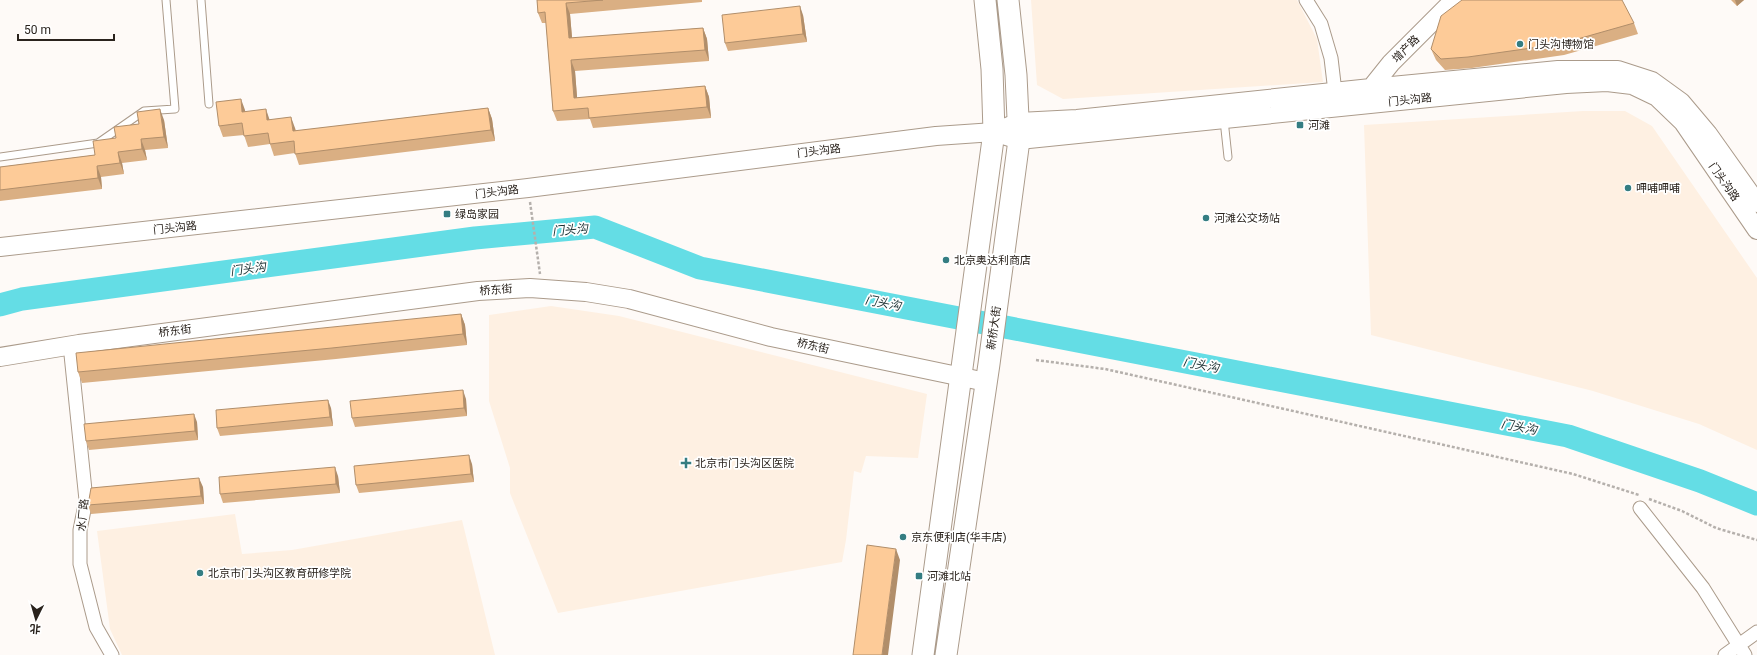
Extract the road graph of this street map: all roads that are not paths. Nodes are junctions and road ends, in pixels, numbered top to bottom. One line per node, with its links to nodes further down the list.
1 (166, 0): 14 (lane)
2 (201, 0): 9 (lane)
3 (985, 0): 12 (main road)
4 (1008, 0): 11 (main road, 新桥大街)
5 (1306, 0): 7 (street)
6 (1454, 0): 8 (street, 增产路)
7 (1335, 92): 8 (street, 门头沟路); 10 (street, 门头沟路)
8 (1372, 96): 10 (street, 门头沟路); 15 (street, 门头沟路); 16 (street, 门头沟路)
9 (209, 104)
10 (1223, 111): 11 (street, 门头沟路); 13 (lane)
11 (1019, 131): 12 (street, 门头沟路); 21 (main road, 新桥大街)
12 (994, 132): 17 (street, 门头沟路); 20 (main road)
13 (1228, 157)
14 (0, 158)
15 (1757, 203)
16 (1757, 230)
17 (0, 247)
18 (70, 345): 19 (street, 桥东街); 20 (street, 桥东街); 25 (street, 水厂路)
19 (0, 357)
20 (961, 376): 21 (street, 桥东街); 26 (main road)
21 (986, 382): 27 (main road, 新桥大街)
22 (1643, 501): 24 (street)
23 (1757, 632): 24 (street)
24 (1742, 651): 28 (street)
25 (112, 655)
26 (923, 655)
27 (946, 655)
28 (1726, 655)

